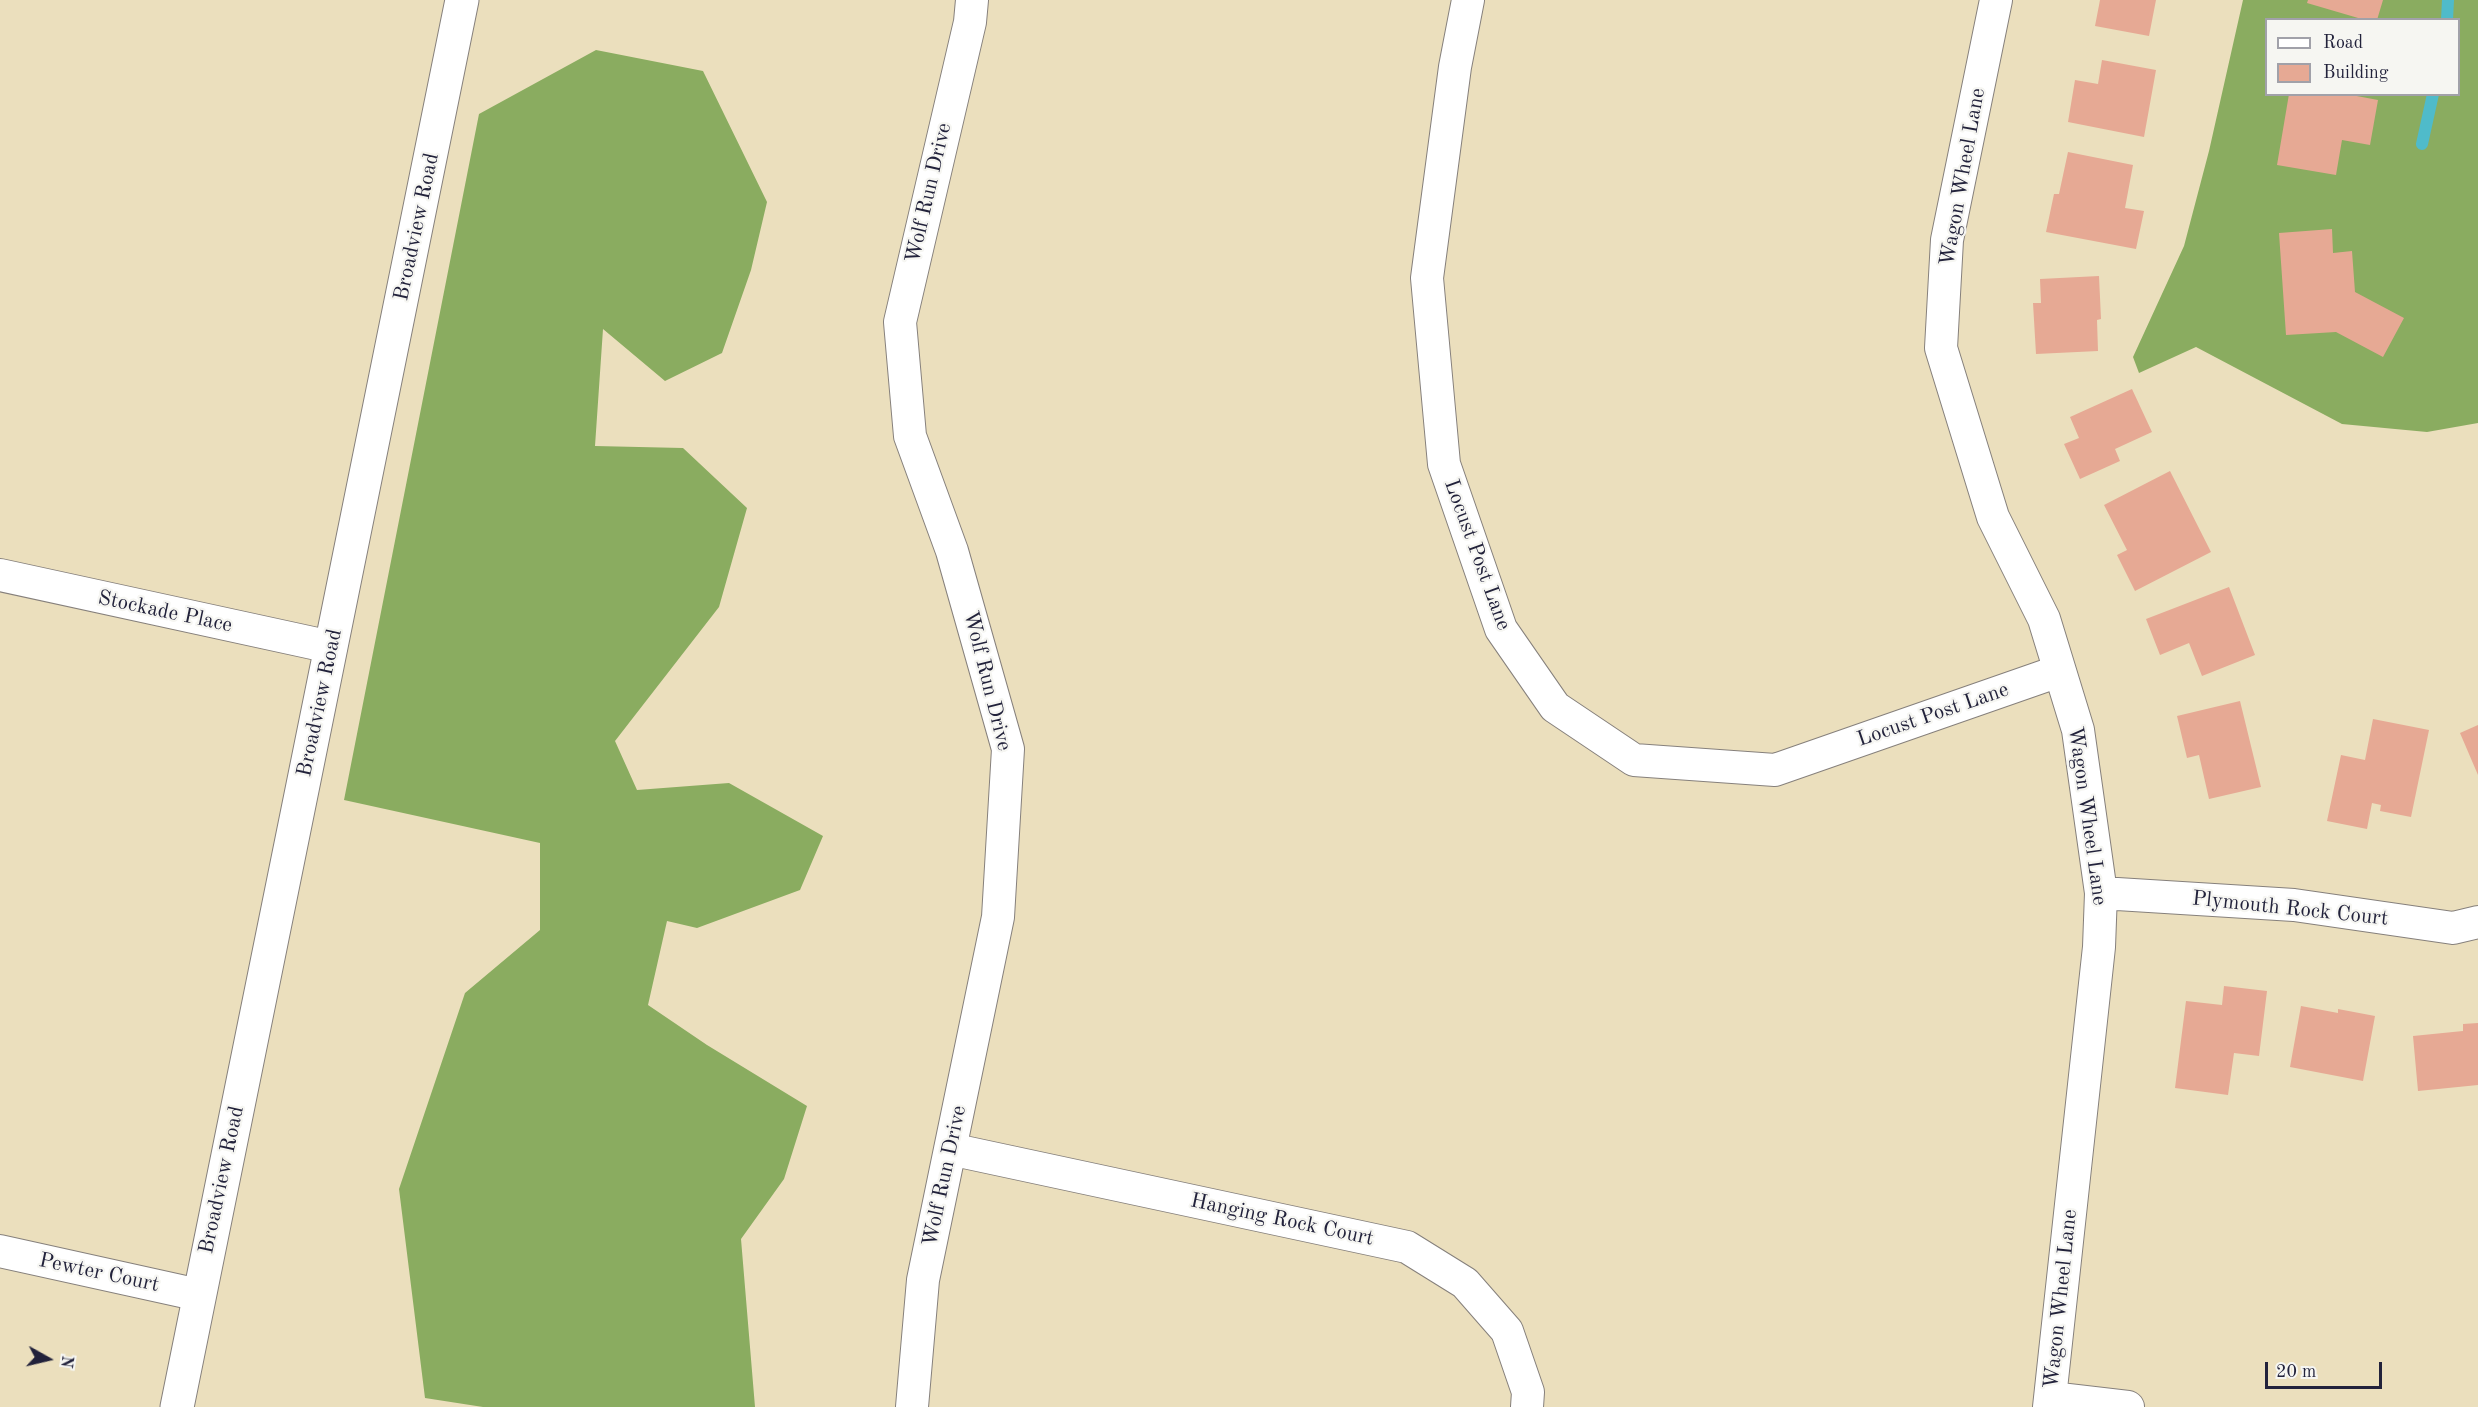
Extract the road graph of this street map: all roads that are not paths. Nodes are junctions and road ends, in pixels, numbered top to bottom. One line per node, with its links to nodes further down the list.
1 (462, 0): 6 (street, Broadview Road)
2 (972, 0): 10 (street, Wolf Run Drive)
3 (1468, 0): 7 (street, Locust Post Lane)
4 (1996, 0): 7 (street, Wagon Wheel Lane)
5 (0, 575): 6 (street, Stockade Place)
6 (331, 647): 12 (street, Broadview Road)
7 (2059, 671): 8 (street, Wagon Wheel Lane)
8 (2102, 893): 9 (street, Plymouth Rock Court); 13 (street, Wagon Wheel Lane)
9 (2478, 922)
10 (950, 1149): 15 (street, Wolf Run Drive); 16 (street, Hanging Rock Court)
11 (0, 1251): 12 (street, Pewter Court)
12 (199, 1295): 14 (street, Broadview Road)
13 (2050, 1402): 17 (street)
14 (177, 1407)
15 (912, 1407)
16 (1527, 1407)
17 (2128, 1407)

